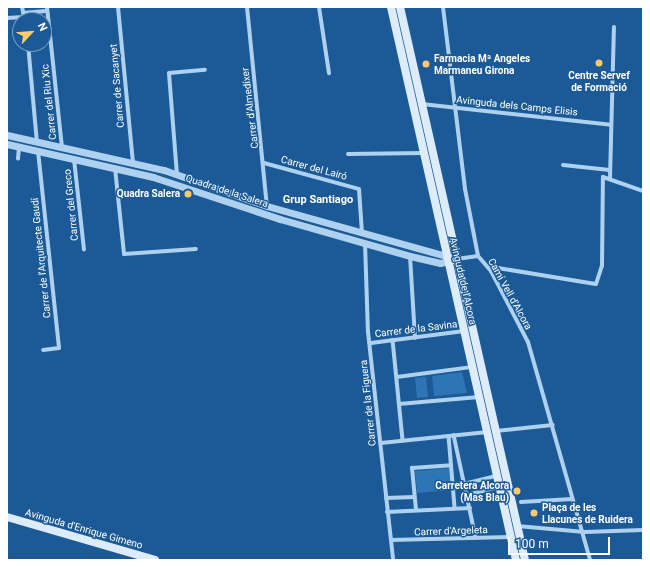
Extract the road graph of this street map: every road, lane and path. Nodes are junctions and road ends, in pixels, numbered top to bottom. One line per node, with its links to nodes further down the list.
1 (118, 7): 27 (street, Carrer de Sacanyet)
2 (247, 7): 28 (street, Carrer d'Almedíxer)
3 (319, 7): 11 (street)
4 (391, 7): 22 (main road, Avinguda de l'Alcora)
5 (400, 7): 12 (main road, Avinguda de l'Alcora)
6 (443, 7): 13 (street, Camí Vell d'Alcora)
7 (47, 9): 19 (street, Carrer del Riu Xic)
8 (614, 27): 14 (street)
9 (29, 52): 16 (street)
10 (205, 70): 33 (street)
11 (330, 73)
12 (422, 104): 13 (street, Avinguda dels Camps Elisis); 46 (main road, Avinguda de l'Alcora)
13 (455, 108): 14 (street, Avinguda dels Camps Elisis); 44 (street, Camí Vell d'Alcora)
14 (611, 125): 32 (street)
15 (7, 135): 16 (street, Quadra de la Salera)
16 (37, 142): 19 (street, Quadra de la Salera); 20 (street)
17 (7, 144): 18 (street, Quadra de la Salera)
18 (19, 146): 20 (street, Quadra de la Salera); 24 (street)
19 (62, 147): 21 (street, Quadra de la Salera)
20 (38, 150): 25 (street, Quadra de la Salera); 52 (street, Carrer de l'Arquitecte Gaudí)
21 (74, 150): 25 (street); 26 (street, Quadra de la Salera)
22 (424, 152): 23 (street); 45 (main road, Avinguda de l'Alcora)
23 (348, 154)
24 (18, 159)
25 (74, 159): 30 (street, Quadra de la Salera); 41 (street, Carrer del Greco)
26 (114, 159): 27 (street, Quadra de la Salera); 30 (street)
27 (133, 163): 31 (street, Quadra de la Salera)
28 (264, 163): 38 (street, Carrer d'Almedíxer); 39 (street, Carrer del Lairó)
29 (563, 165): 32 (street)
30 (115, 168): 35 (street, Quadra de la Salera); 42 (street)
31 (164, 170): 33 (street, Quadra de la Salera); 35 (street)
32 (610, 170): 34 (street)
33 (177, 175): 36 (street, Quadra de la Salera); 38 (street, Quadra de la Salera)
34 (610, 178): 37 (street); 47 (street)
35 (161, 180): 36 (street, Quadra de la Salera)
36 (175, 185): 40 (street, Quadra de la Salera)
37 (643, 191)
38 (267, 206): 39 (street, Quadra de la Salera)
39 (362, 233): 40 (street); 45 (street, Quadra de la Salera)
40 (365, 243): 43 (street, Quadra de la Salera); 51 (street, Carrer de la Figuera)
41 (84, 249)
42 (196, 249)
43 (410, 256): 45 (street, Quadra de la Salera); 49 (street)
44 (478, 256): 46 (street); 47 (street, Camí Vell d'Alcora)
45 (448, 258): 46 (street, Quadra de la Salera); 48 (main road, Avinguda de l'Alcora)
46 (457, 258): 58 (main road, Avinguda de l'Alcora)
47 (491, 272): 57 (street, Camí Vell d'Alcora)
48 (464, 331): 49 (street, Carrer de la Savina); 53 (main road, Avinguda de l'Alcora)
49 (415, 338): 50 (street, Carrer de la Savina)
50 (393, 340): 51 (street, Carrer de la Savina); 54 (street)
51 (371, 343): 62 (street, Carrer de la Figuera)
52 (43, 350)
53 (472, 367): 54 (street); 55 (main road, Avinguda de l'Alcora)
54 (397, 377): 56 (street)
55 (479, 397): 56 (street); 59 (main road, Avinguda de l'Alcora)
56 (399, 404): 61 (street)
57 (553, 425): 58 (street); 70 (street, Camí Vell d'Alcora)
58 (496, 431): 77 (main road, Avinguda de l'Alcora)
59 (487, 432): 60 (street); 64 (main road, Avinguda de l'Alcora)
60 (451, 436): 61 (street); 63 (street); 65 (street)
61 (403, 441): 62 (street)
62 (381, 443): 69 (street, Carrer de la Figuera)
63 (451, 465): 68 (street); 72 (street)
64 (497, 476): 65 (street); 66 (main road, Avinguda de l'Alcora)
65 (464, 484): 67 (street)
66 (499, 487): 67 (street); 81 (main road, Avinguda de l'Alcora)
67 (467, 495): 73 (street)
68 (414, 497): 69 (street); 74 (street)
69 (386, 498): 75 (street, Carrer de la Figuera)
70 (572, 499): 71 (street); 80 (street, Camí Vell d'Alcora)
71 (522, 502)
72 (455, 508): 73 (street); 74 (street)
73 (470, 508): 82 (street)
74 (416, 510): 75 (street)
75 (387, 512): 83 (street, Carrer de la Figuera)
76 (7, 517): 84 (main road, Avinguda d'Enrique Gimeno)
77 (517, 526): 78 (street); 81 (main road, Avinguda de l'Alcora)
78 (528, 530): 80 (street); 81 (street)
79 (643, 530): 80 (street)
80 (581, 531): 88 (street, Camí Vell d'Alcora)
81 (515, 537): 82 (street, Carrer d'Argeleta); 86 (main road, Avinguda de l'Alcora); 87 (main road, Avinguda de l'Alcora)
82 (476, 538): 83 (street, Carrer d'Argeleta)
83 (391, 540): 85 (street, Carrer de la Figuera)
84 (155, 560)
85 (393, 560)
86 (516, 560)
87 (524, 560)
88 (590, 560)

